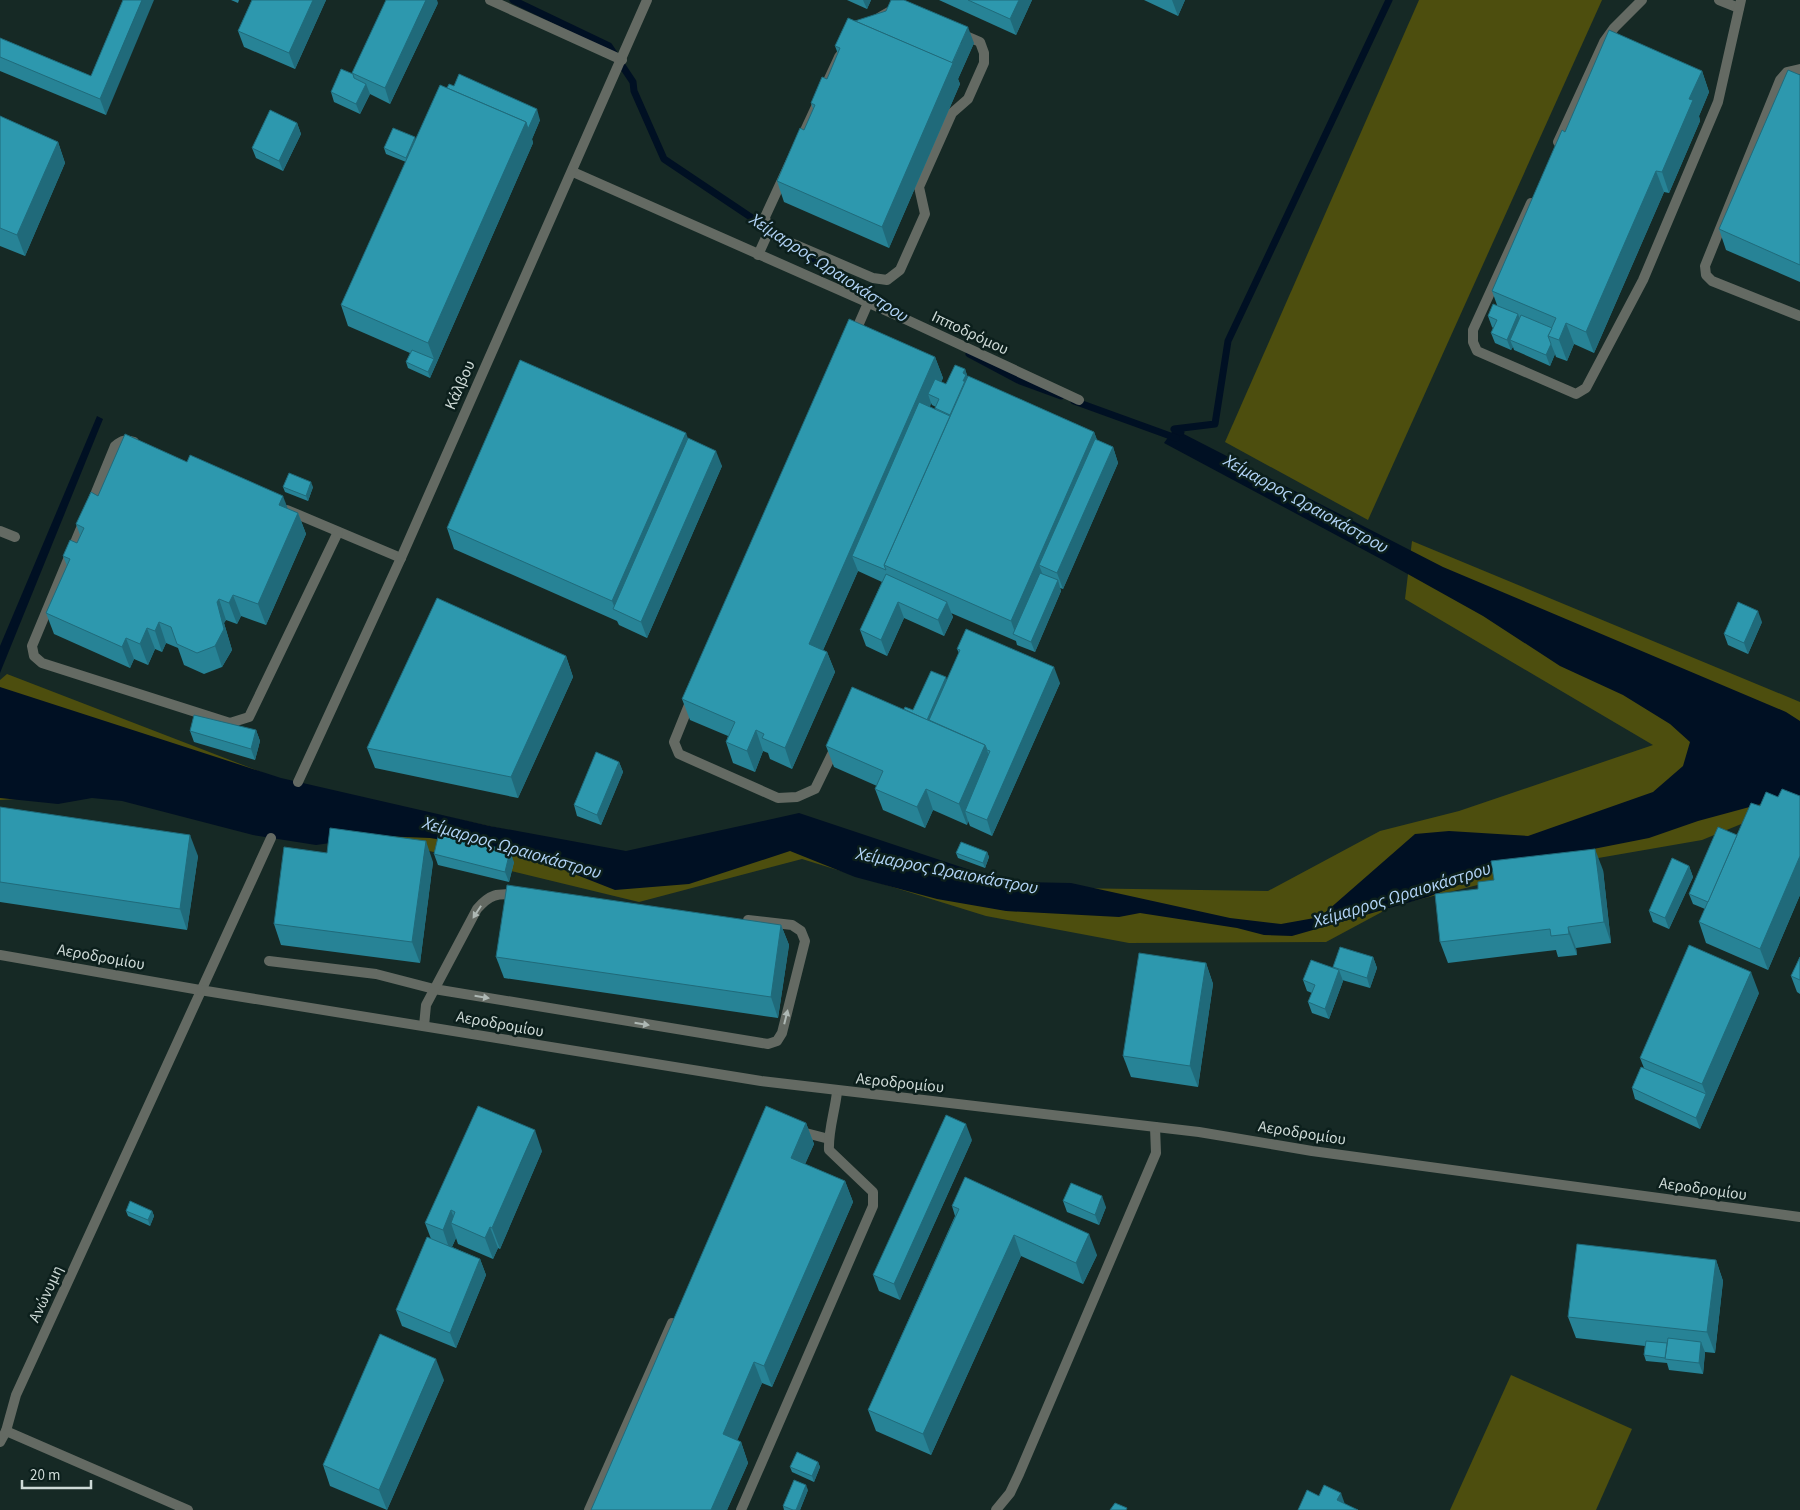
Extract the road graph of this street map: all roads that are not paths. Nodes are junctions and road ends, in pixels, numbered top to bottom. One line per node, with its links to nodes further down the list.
1 (490, 0): 6 (street)
2 (647, 0): 6 (street, Κάλβου)
3 (1642, 0): 8 (street)
4 (1719, 0): 5 (street)
5 (1740, 4): 10 (street)
6 (622, 60): 9 (street, Κάλβου)
7 (1800, 69): 14 (street)
8 (1555, 150)
9 (573, 172): 12 (street, Ιπποδρόμου); 22 (street, Κάλβου)
10 (1534, 195)
11 (768, 233): 11 (street); 12 (street)
12 (758, 255): 13 (street, Ιπποδρόμου)
13 (868, 303): 15 (street); 16 (street, Ιπποδρόμου)
14 (1800, 316)
15 (848, 349)
16 (1079, 400)
17 (146, 448): 20 (street)
18 (274, 504): 20 (street)
19 (0, 531): 21 (street)
20 (338, 532): 22 (street)
21 (15, 537)
22 (401, 558): 25 (street, Κάλβου)
23 (694, 694): 24 (street)
24 (841, 736)
25 (298, 782)
26 (271, 838): 32 (street, Ανώνυμη)
27 (524, 896): 31 (street, one-way to 31)
28 (732, 918): 31 (street, one-way to 28)
29 (0, 954): 32 (street, Αεροδρομίου)
30 (269, 961): 31 (street)
31 (434, 989): 33 (street)
32 (200, 990): 33 (street, Αεροδρομίου); 40 (street, Ανώνυμη)
33 (424, 1026): 34 (street, Αεροδρομίου)
34 (836, 1092): 36 (street, Αεροδρομίου); 37 (street)
35 (783, 1127): 37 (street)
36 (1154, 1127): 38 (street, Αεροδρομίου); 45 (street)
37 (829, 1139): 44 (street)
38 (1800, 1217)
39 (676, 1312): 43 (street)
40 (6, 1430): 41 (street, Ανώνυμη); 42 (street)
41 (0, 1442)
42 (188, 1510)
43 (590, 1510)
44 (741, 1510)
45 (996, 1510)

